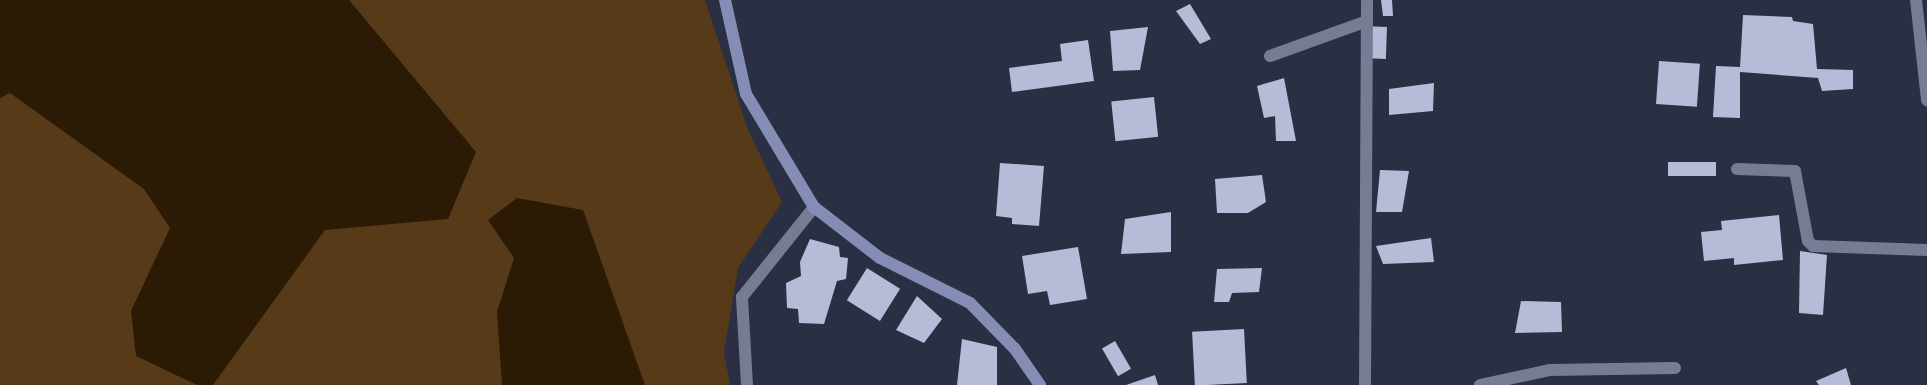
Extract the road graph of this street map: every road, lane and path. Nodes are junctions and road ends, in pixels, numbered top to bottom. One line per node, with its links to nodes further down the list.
1 (725, 0): 8 (street)
2 (1367, 0): 4 (street)
3 (1916, 0): 6 (street)
4 (1367, 21): 5 (street); 13 (street)
5 (1270, 56)
6 (1927, 100)
7 (1737, 169): 9 (street)
8 (814, 207): 11 (street); 12 (street)
9 (1927, 250)
10 (1675, 368): 14 (street)
11 (748, 385)
12 (1040, 385)
13 (1364, 385)
14 (1480, 385)

